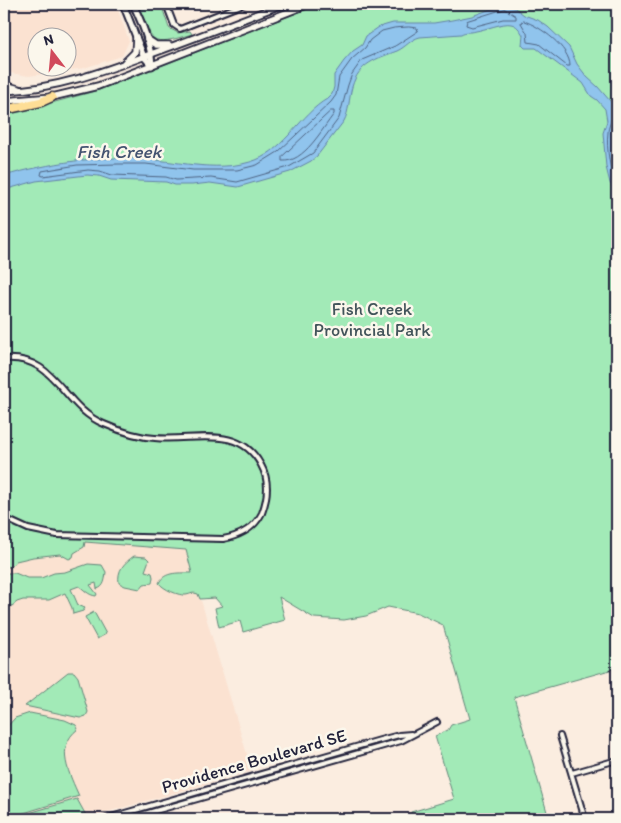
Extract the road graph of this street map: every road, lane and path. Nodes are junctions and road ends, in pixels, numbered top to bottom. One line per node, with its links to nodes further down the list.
1 (124, 4): 7 (street)
2 (133, 4): 8 (street)
3 (166, 4): 4 (street)
4 (244, 4)
5 (283, 4): 9 (main road)
6 (309, 4): 13 (main road)
7 (136, 37): 11 (street); 12 (main road)
8 (147, 39): 9 (main road); 10 (street)
9 (179, 44): 10 (main road)
10 (152, 54): 11 (main road); 13 (street)
11 (144, 57): 12 (main road); 13 (street)
12 (121, 65): 15 (main road)
13 (152, 66): 17 (main road)
14 (4, 85): 15 (main road)
15 (21, 90): 16 (main road)
16 (4, 91)
17 (52, 97): 18 (main road); 19 (highway)
18 (4, 101)
19 (4, 110)
20 (4, 358): 21 (street)
21 (4, 518)
22 (437, 722): 23 (street, Providence Boulevard SE)
23 (413, 734): 27 (street, Providence Boulevard SE); 28 (street, Providence Boulevard SE)
24 (560, 736): 26 (street)
25 (617, 760): 26 (street)
26 (572, 774): 29 (street)
27 (104, 819)
28 (127, 819)
29 (585, 819)

